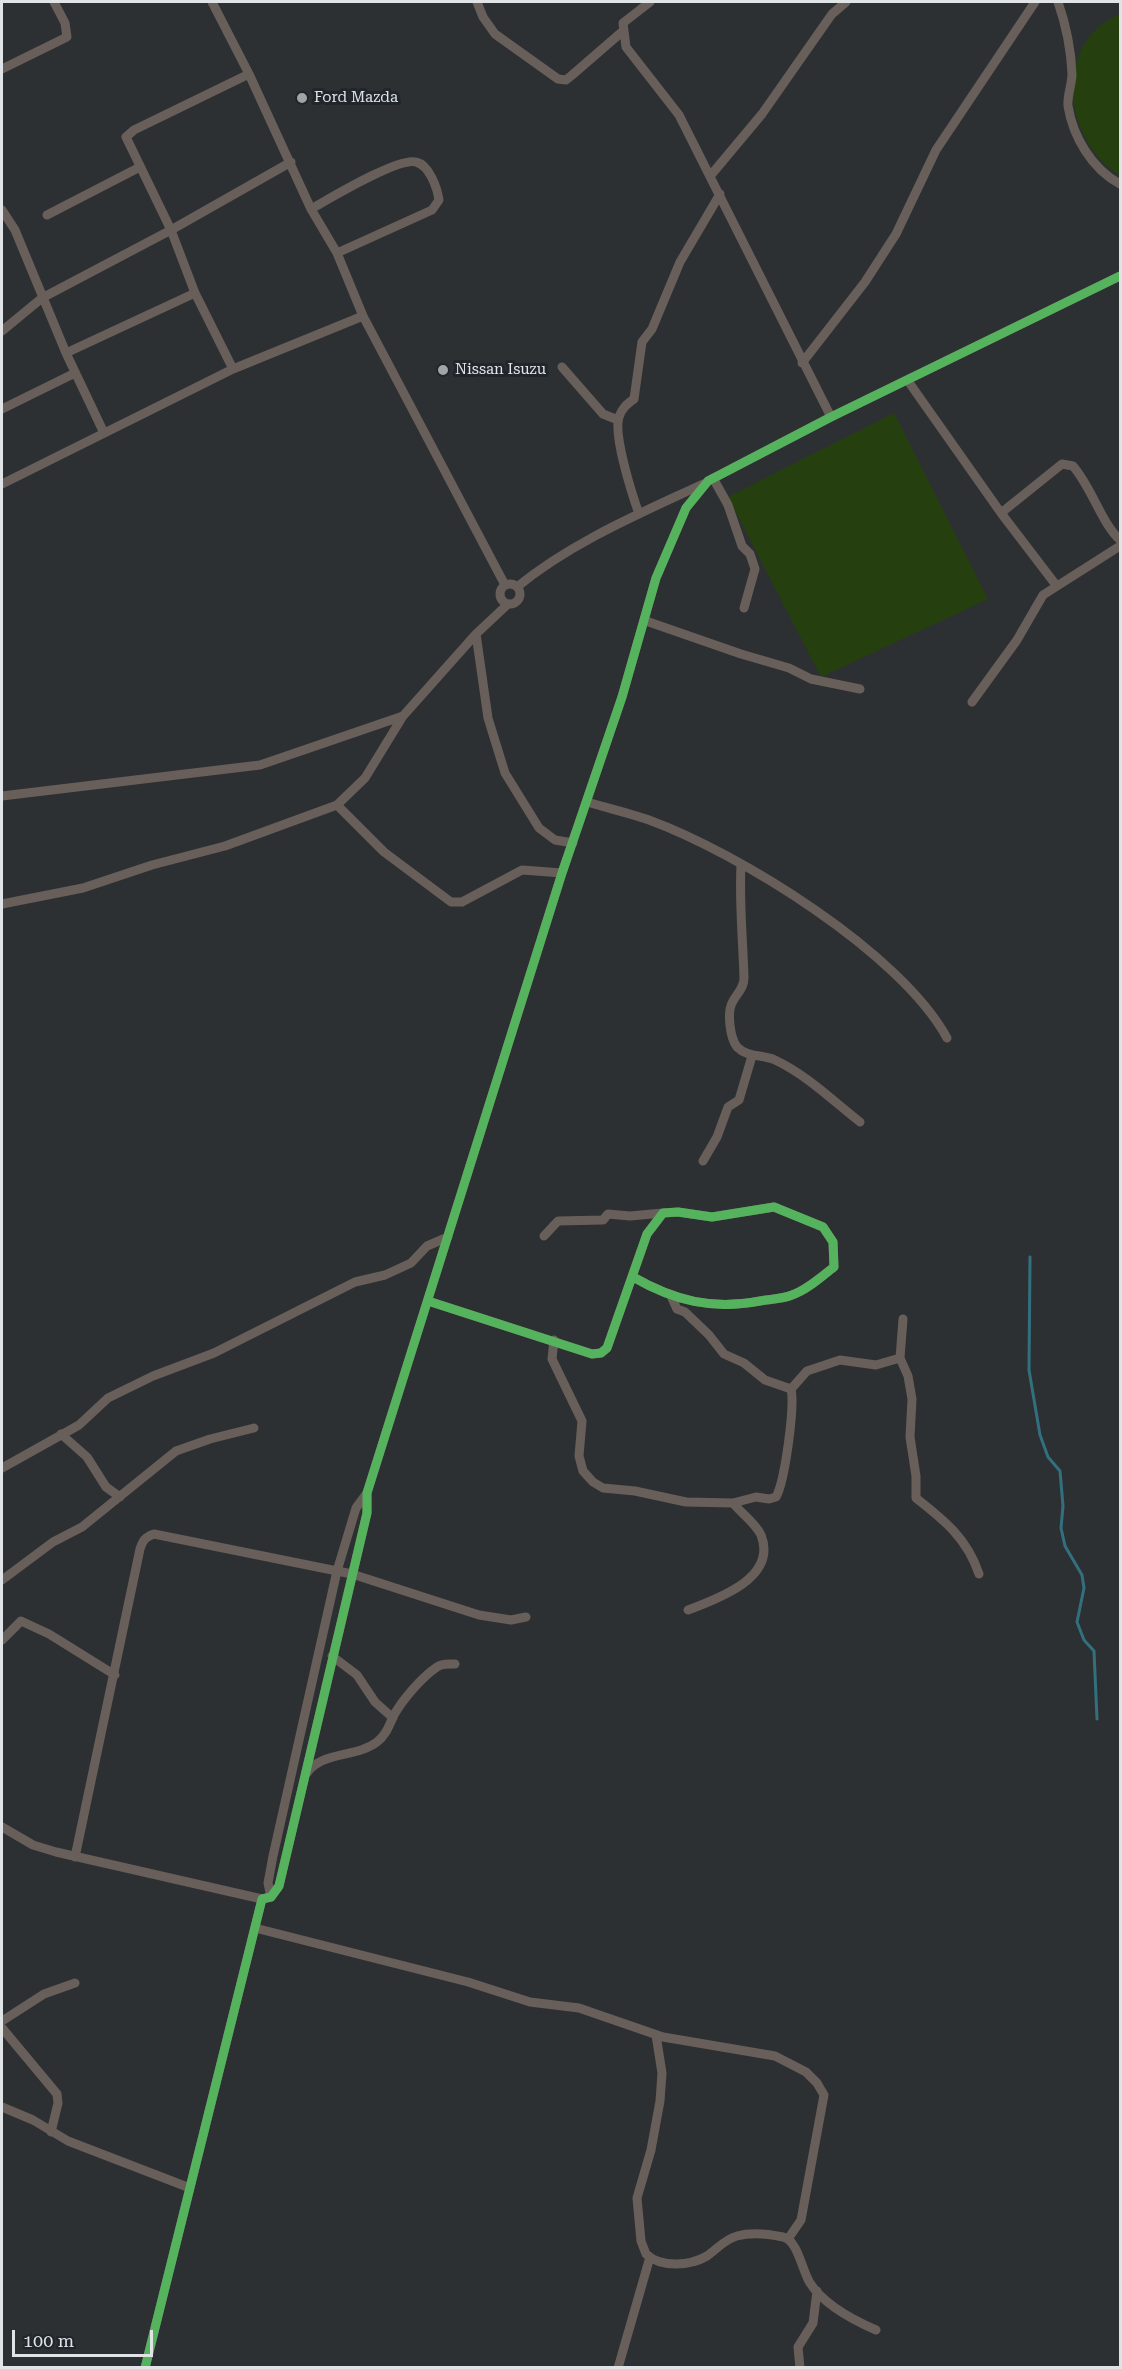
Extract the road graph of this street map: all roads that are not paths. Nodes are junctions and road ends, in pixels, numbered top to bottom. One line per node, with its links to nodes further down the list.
1 (54, 2): 9 (street)
2 (212, 2): 10 (street)
3 (477, 2): 8 (street)
4 (650, 2): 8 (street)
5 (846, 2): 13 (street)
6 (1035, 2): 27 (street)
7 (1058, 2): 14 (street)
8 (623, 31): 13 (street)
9 (2, 69)
10 (249, 74): 11 (street); 12 (street)
11 (291, 162): 16 (street); 19 (street)
12 (140, 167): 18 (street); 19 (street)
13 (711, 175): 15 (street)
14 (1120, 184)
15 (720, 194): 27 (street); 34 (street)
16 (311, 209): 20 (street); 20 (street)
17 (2, 210): 23 (street)
18 (47, 215)
19 (171, 230): 22 (street); 23 (street)
20 (337, 254): 24 (street)
21 (1120, 276): 31 (street)
22 (195, 293): 26 (street); 29 (street)
23 (42, 298): 25 (street); 26 (street)
24 (363, 316): 29 (street); 42 (street)
25 (2, 331)
26 (66, 353): 30 (street)
27 (802, 363): 33 (street)
28 (562, 367): 34 (street)
29 (233, 369): 35 (street)
30 (75, 373): 32 (street); 35 (street)
31 (908, 381): 33 (street); 38 (street)
32 (2, 409)
33 (831, 417): 36 (street)
34 (618, 420): 39 (street)
35 (104, 433): 37 (street)
36 (710, 480): 39 (street); 46 (street); 47 (street)
37 (2, 484)
38 (1001, 513): 40 (street); 43 (street)
39 (639, 514): 44 (street)
40 (1120, 540)
41 (1120, 546): 43 (street)
42 (504, 585): 44 (street); 45 (street)
43 (1056, 585): 50 (street)
44 (517, 587): 45 (street)
45 (508, 604): 48 (street)
46 (744, 608)
47 (646, 621): 49 (street); 53 (street)
48 (476, 634): 51 (street); 55 (street)
49 (860, 689)
50 (972, 702)
51 (403, 716): 52 (street); 54 (street)
52 (2, 796)
53 (587, 802): 55 (street); 56 (street)
54 (337, 805): 57 (street); 58 (street)
55 (573, 843): 57 (street)
56 (741, 865): 59 (street); 60 (street)
57 (562, 873): 65 (street)
58 (2, 904)
59 (947, 1038)
60 (752, 1056): 61 (street); 62 (street)
61 (860, 1122)
62 (702, 1161)
63 (663, 1214): 64 (street); 66 (street); 67 (street)
64 (544, 1236)
65 (448, 1237): 68 (street); 74 (street)
66 (633, 1277): 67 (street); 70 (street)
67 (671, 1296): 72 (street)
68 (428, 1301): 70 (street); 76 (street)
69 (903, 1319): 71 (street)
70 (554, 1340): 78 (street)
71 (900, 1358): 72 (street); 81 (street)
72 (790, 1389): 78 (street)
73 (254, 1428): 77 (street)
74 (62, 1434): 75 (street); 77 (street)
75 (2, 1468)
76 (367, 1493): 79 (street); 80 (street)
77 (120, 1497): 82 (street)
78 (733, 1503): 83 (street)
79 (337, 1571): 80 (street); 85 (street); 90 (street)
80 (352, 1574): 84 (street); 86 (street)
81 (979, 1574)
82 (2, 1580)
83 (688, 1610)
84 (526, 1617)
85 (323, 1632): 86 (street); 95 (street)
86 (337, 1635): 88 (street)
87 (2, 1640): 90 (street)
88 (332, 1656): 91 (street); 92 (street)
89 (455, 1664): 91 (street)
90 (115, 1675): 94 (street)
91 (393, 1718): 92 (street)
92 (304, 1778): 95 (street)
93 (2, 1827): 94 (street)
94 (75, 1857): 95 (street)
95 (266, 1898): 96 (street)
96 (255, 1928): 100 (street); 103 (street)
97 (75, 1983): 98 (street)
98 (2, 2021)
99 (2, 2028): 102 (street)
100 (657, 2034): 104 (street); 105 (street)
101 (2, 2107): 102 (street)
102 (51, 2132): 103 (street)
103 (190, 2188): 108 (street)
104 (788, 2239): 105 (street); 106 (street)
105 (650, 2257): 109 (street)
106 (817, 2291): 107 (street); 110 (street)
107 (876, 2330)
108 (145, 2367)
109 (618, 2367)
110 (800, 2367)

